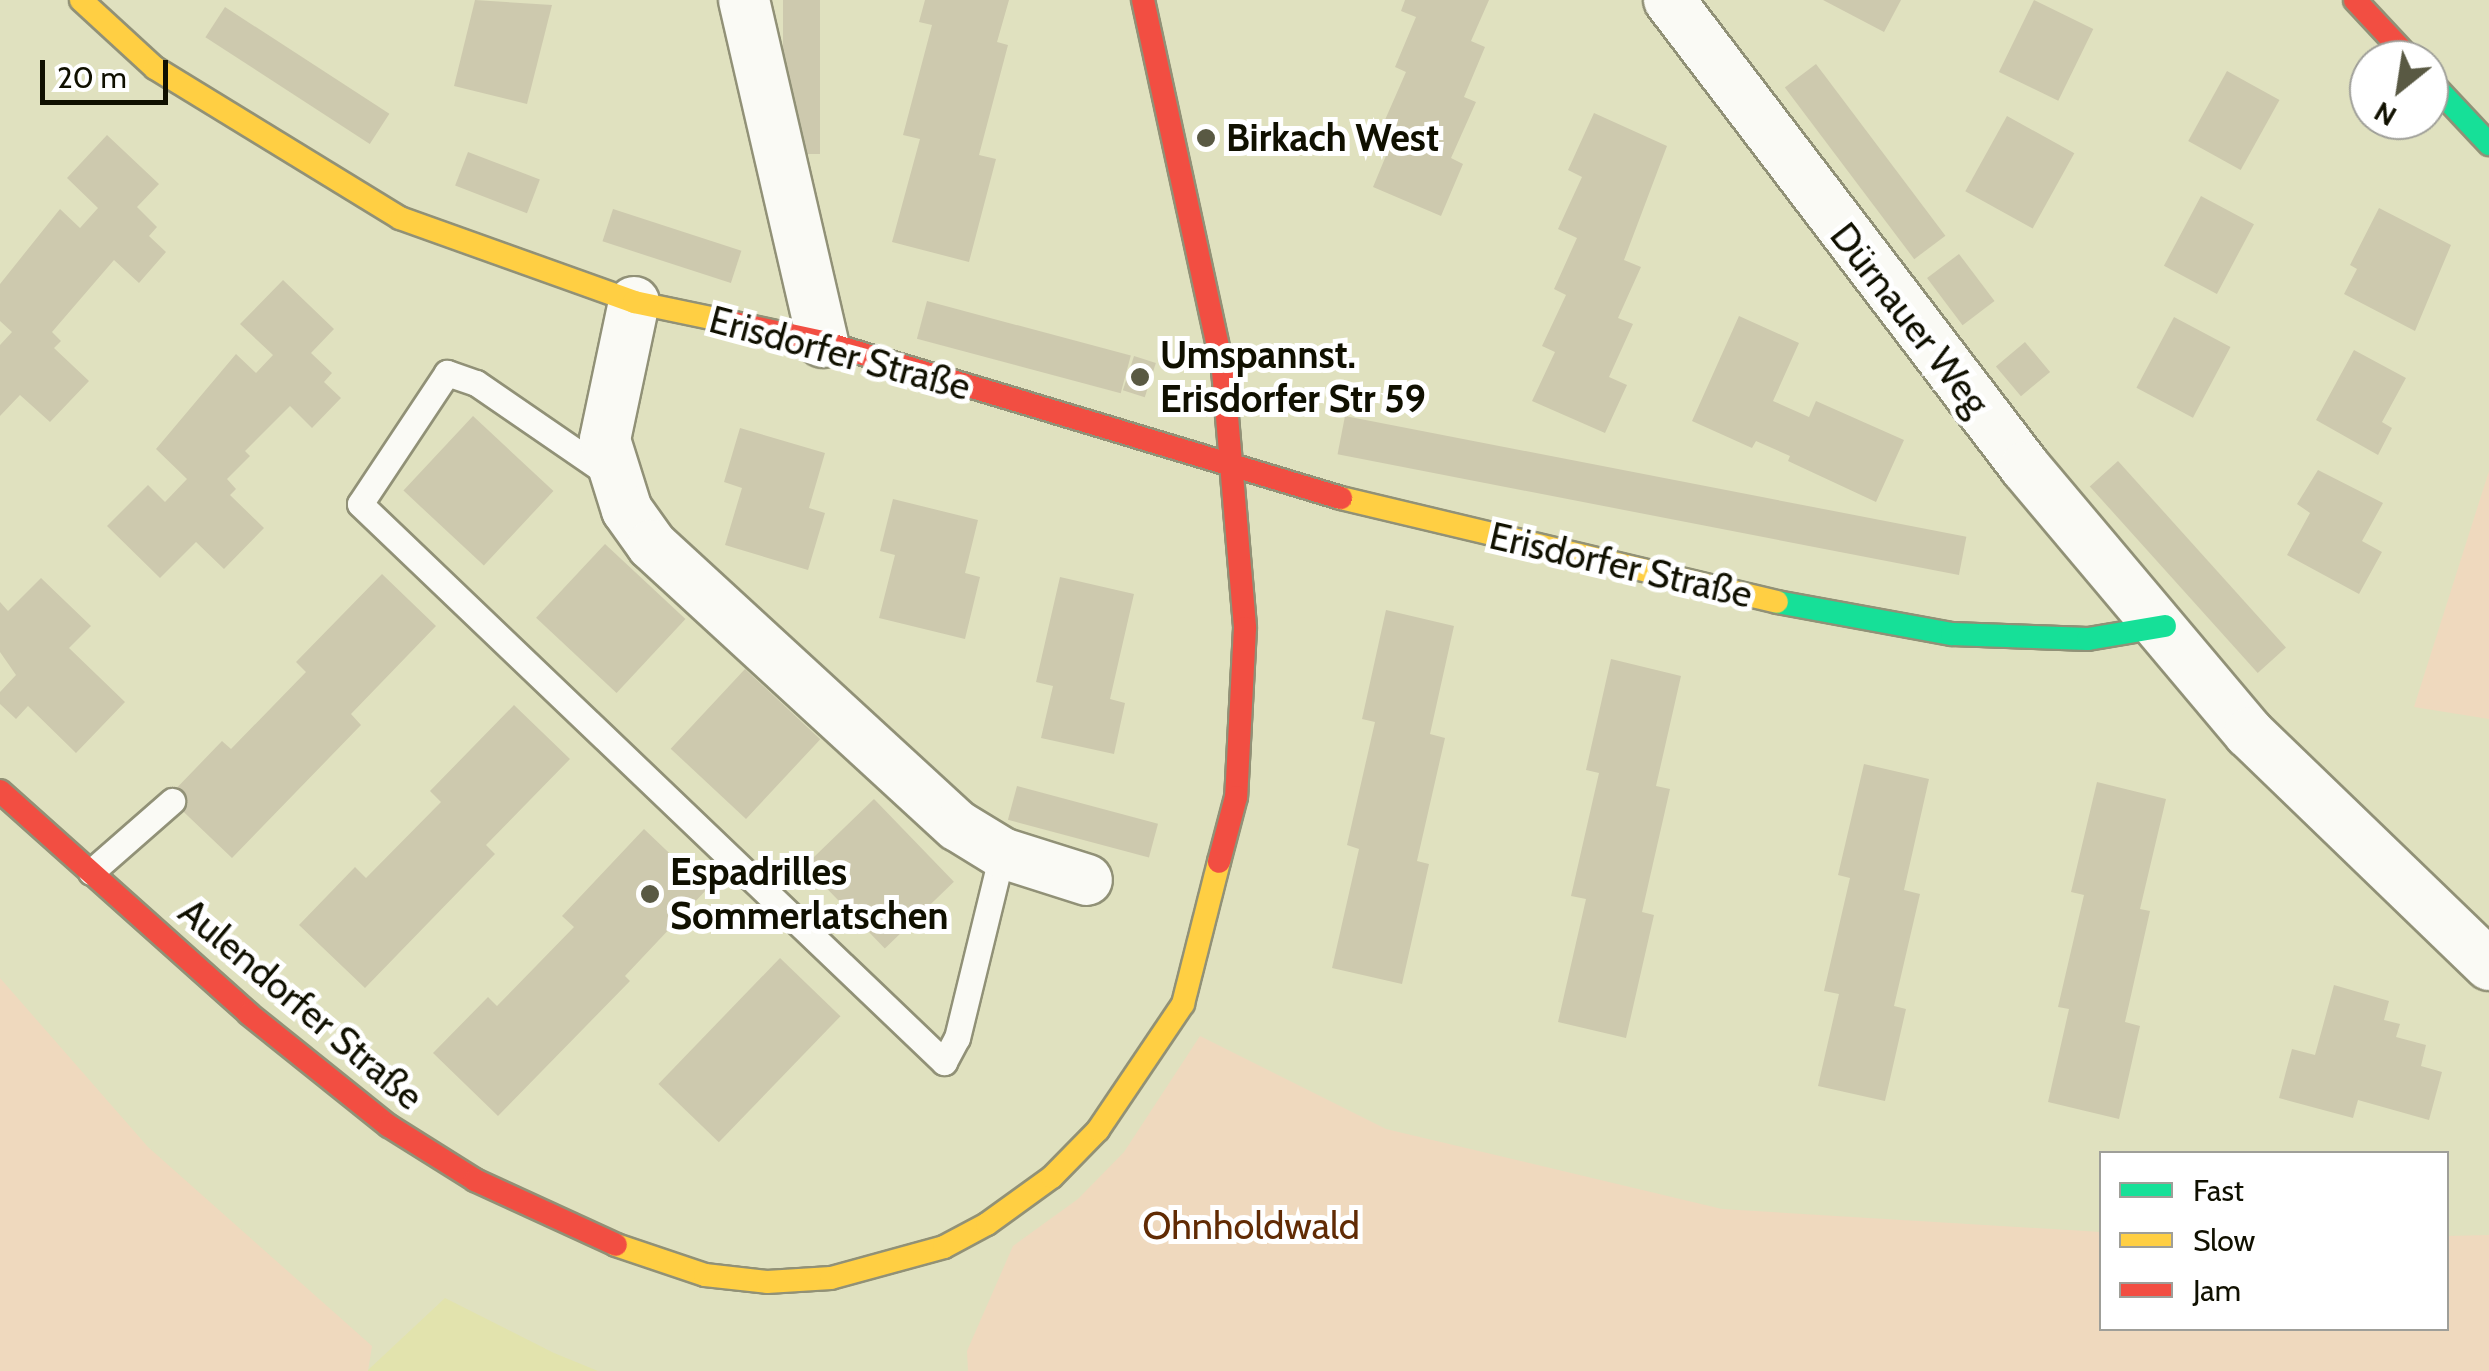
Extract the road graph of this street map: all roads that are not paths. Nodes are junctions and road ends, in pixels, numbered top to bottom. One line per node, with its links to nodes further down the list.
1 (82, 0): 9 (main road, Erisdorfer Straße)
2 (744, 0): 10 (street)
3 (1144, 0): 11 (main road, Aulendorfer Straße)
4 (1670, 0): 13 (street, Dürnauer Weg)
5 (2354, 0): 6 (main road)
6 (2392, 40)
7 (2449, 101): 8 (main road)
8 (2489, 144)
9 (634, 302): 10 (main road, Erisdorfer Straße); 12 (street)
10 (823, 342): 11 (main road, Erisdorfer Straße)
11 (1233, 462): 13 (main road, Erisdorfer Straße); 17 (main road, Aulendorfer Straße)
12 (615, 478): 16 (street); 16 (lane)
13 (2165, 626): 19 (street)
14 (0, 790): 17 (main road, Aulendorfer Straße)
15 (172, 801): 17 (lane)
16 (1002, 853): 18 (street)
17 (91, 872)
18 (1088, 880)
19 (2489, 965)

